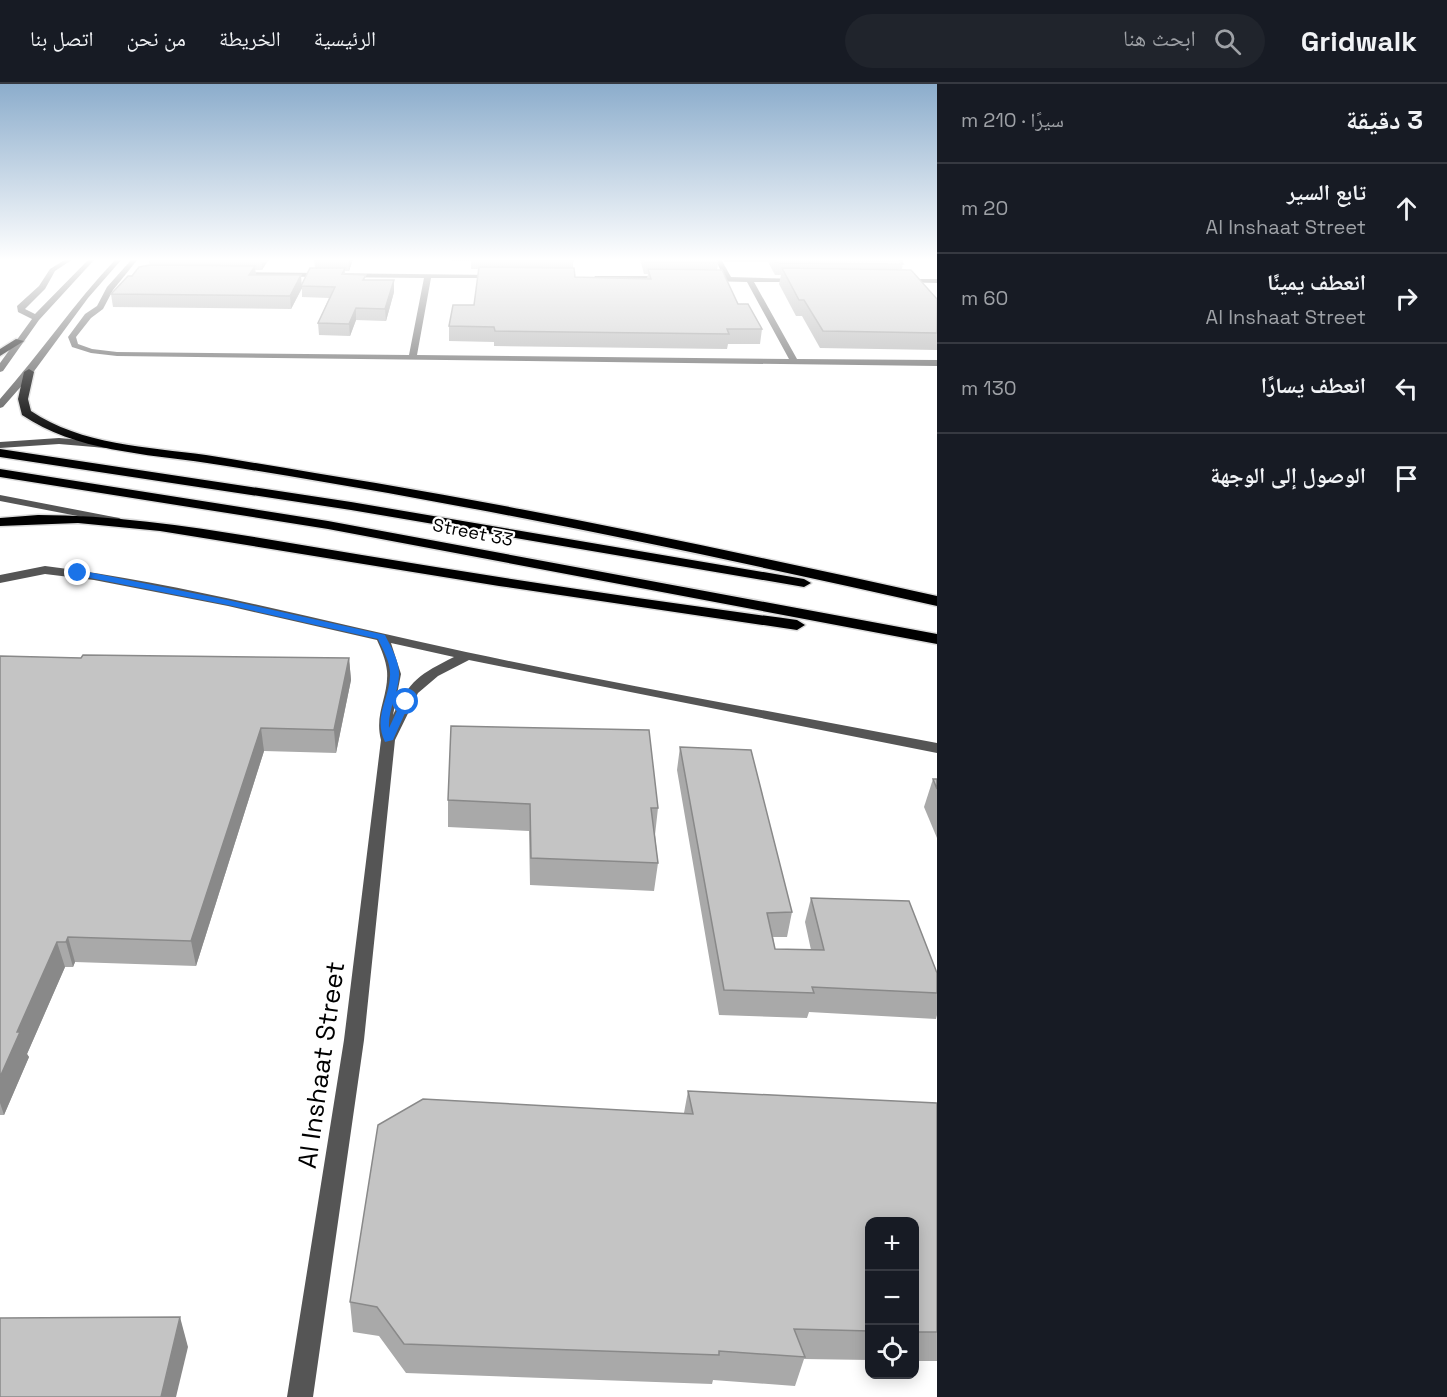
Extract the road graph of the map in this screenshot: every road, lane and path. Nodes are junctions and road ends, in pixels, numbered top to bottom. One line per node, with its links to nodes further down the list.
1 (34, 320): 6 (street)
2 (66, 320): 12 (street)
3 (85, 320): 8 (street)
4 (420, 320): 8 (street)
5 (772, 320): 9 (street)
6 (19, 341): 7 (highway); 11 (street)
7 (0, 353)
8 (413, 356): 9 (street)
9 (794, 361): 10 (street)
10 (937, 363)
11 (0, 369)
12 (29, 372): 13 (street); 15 (highway)
13 (0, 405)
14 (0, 445): 15 (street)
15 (126, 447): 22 (highway)
16 (0, 453): 22 (highway, Street 33)
17 (0, 473): 24 (highway, Street 33)
18 (0, 498): 20 (street)
19 (0, 522): 20 (highway)
20 (145, 526): 24 (highway)
21 (0, 579): 23 (street)
22 (937, 603)
23 (382, 637): 25 (street); 26 (street, Al Inshaat Street)
24 (937, 641)
25 (467, 656): 26 (street, Al Inshaat Street); 27 (street)
26 (388, 740): 28 (street, Al Inshaat Street)
27 (937, 748)
28 (300, 1397)

